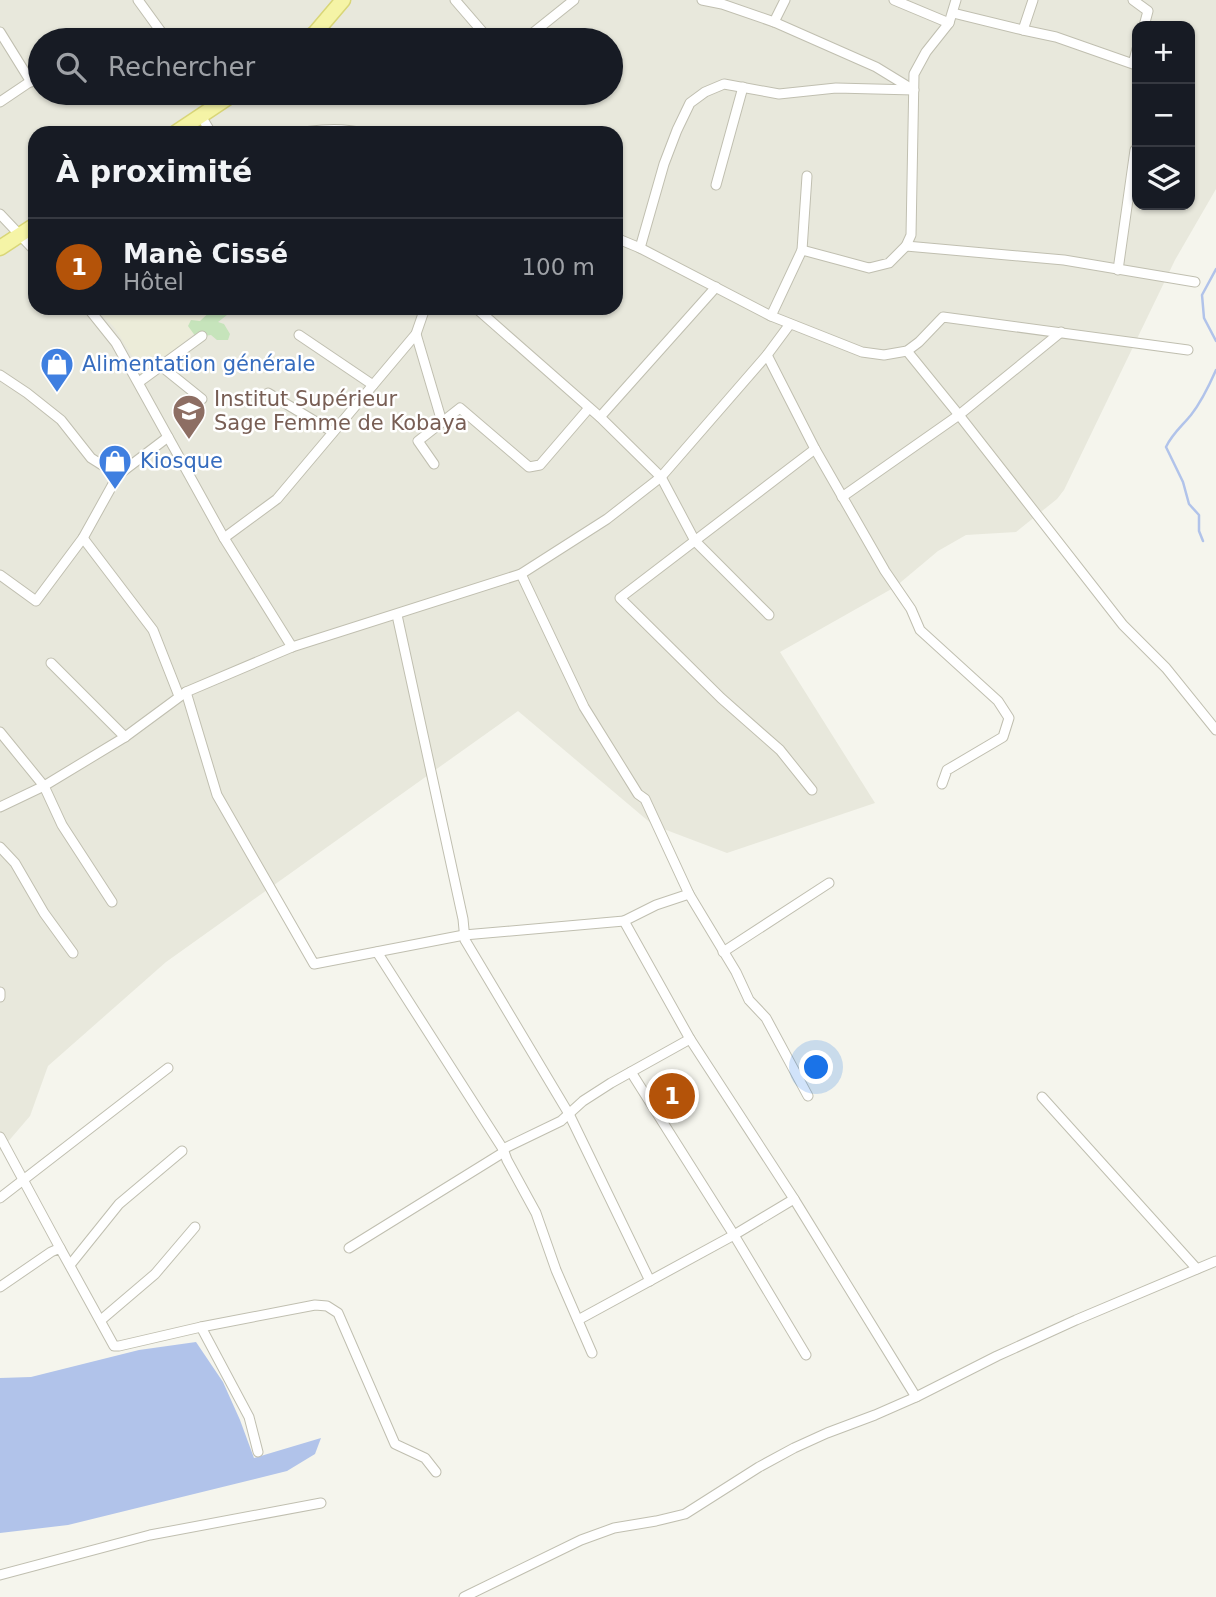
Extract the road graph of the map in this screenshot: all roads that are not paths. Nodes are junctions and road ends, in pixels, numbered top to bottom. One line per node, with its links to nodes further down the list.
1 (138, 0): 14 (street)
2 (343, 0): 15 (main road)
3 (455, 0): 16 (street)
4 (574, 0): 17 (street)
5 (702, 0): 13 (street)
6 (785, 0): 13 (street)
7 (894, 0): 11 (street)
8 (956, 0): 11 (street)
9 (1032, 0): 18 (street)
10 (1133, 0): 12 (street)
11 (951, 18): 18 (street); 24 (street)
12 (1145, 21)
13 (774, 22): 24 (street)
14 (158, 28)
15 (319, 28)
16 (479, 28)
17 (539, 28)
18 (1023, 30): 20 (street)
19 (0, 32): 21 (street)
20 (1132, 64)
21 (28, 77)
22 (28, 84): 25 (street)
23 (743, 86): 24 (street); 32 (street); 40 (street)
24 (914, 90): 38 (street)
25 (0, 102)
26 (216, 106): 27 (main road)
27 (201, 116): 28 (main road); 29 (street)
28 (186, 126)
29 (206, 126)
30 (1132, 171): 42 (street)
31 (807, 176): 41 (street)
32 (716, 186)
33 (0, 215): 35 (street)
34 (28, 230): 35 (main road)
35 (20, 235): 37 (street); 39 (main road)
36 (623, 241): 40 (street)
37 (28, 244)
38 (906, 246): 41 (street); 42 (street)
39 (0, 248)
40 (640, 248): 44 (street)
41 (802, 250): 48 (street)
42 (1118, 270): 43 (street)
43 (1195, 282)
44 (716, 287): 48 (street); 65 (street)
45 (94, 315): 59 (street)
46 (423, 315): 51 (street)
47 (484, 315): 63 (street)
48 (771, 316): 49 (street)
49 (790, 324): 55 (street); 56 (street)
50 (1061, 332): 54 (street); 55 (street); 64 (street)
51 (416, 334): 60 (street); 66 (street)
52 (299, 335): 60 (street)
53 (202, 336): 57 (street)
54 (1188, 350)
55 (907, 351): 64 (street)
56 (767, 355): 69 (street); 72 (street)
57 (161, 366): 59 (street); 62 (street)
58 (0, 375): 71 (street)
59 (138, 382): 68 (street)
60 (373, 384): 67 (street)
61 (268, 393): 67 (street)
62 (202, 399)
63 (589, 408): 65 (street); 66 (street)
64 (959, 415): 73 (street); 84 (street)
65 (600, 417): 72 (street)
66 (442, 422): 70 (street)
67 (333, 432): 75 (street)
68 (168, 437): 71 (street); 75 (street)
69 (815, 449): 73 (street); 76 (street)
70 (435, 464)
71 (117, 475): 74 (street)
72 (661, 477): 76 (street); 77 (street)
73 (842, 497): 87 (street)
74 (83, 538): 78 (street); 83 (street)
75 (224, 538): 81 (street)
76 (695, 541): 80 (street); 89 (street)
77 (521, 574): 79 (street); 93 (street)
78 (0, 575)
79 (397, 615): 81 (street); 96 (street)
80 (769, 615)
81 (292, 647): 83 (street)
82 (51, 663): 86 (street)
83 (182, 694): 86 (street); 97 (street)
84 (1216, 730)
85 (0, 732): 88 (street)
86 (125, 737): 88 (street)
87 (942, 784)
88 (44, 786): 90 (street); 94 (street)
89 (811, 790)
90 (0, 807)
91 (0, 847): 99 (street)
92 (829, 883): 98 (street)
93 (689, 894): 95 (street); 98 (street)
94 (112, 902)
95 (624, 920): 96 (street); 100 (street)
96 (464, 935): 97 (street); 105 (street)
97 (377, 952): 107 (street)
98 (723, 952): 103 (street)
99 (73, 953)
100 (690, 1039): 102 (street); 111 (street)
101 (168, 1068): 109 (street)
102 (631, 1072): 105 (street); 113 (street)
103 (808, 1096)
104 (1042, 1097): 118 (street)
105 (569, 1114): 107 (street); 119 (street)
106 (0, 1137): 109 (street)
107 (503, 1150): 115 (street); 122 (street)
108 (182, 1151): 117 (street)
109 (24, 1180): 110 (street); 114 (street)
110 (0, 1198)
111 (794, 1199): 113 (street); 126 (street)
112 (195, 1227): 121 (street)
113 (734, 1235): 119 (street); 125 (street)
114 (60, 1248): 117 (street); 120 (street)
115 (349, 1248)
116 (1216, 1261): 118 (street)
117 (70, 1265): 121 (street)
118 (1197, 1269): 126 (street)
119 (649, 1281): 122 (street)
120 (0, 1287)
121 (100, 1320): 123 (street)
122 (578, 1320): 124 (street)
123 (201, 1327): 127 (street); 128 (street)
124 (592, 1353)
125 (806, 1355)
126 (916, 1397): 131 (street)
127 (258, 1452)
128 (436, 1472)
129 (321, 1503): 130 (street)
130 (0, 1575)
131 (464, 1597)

